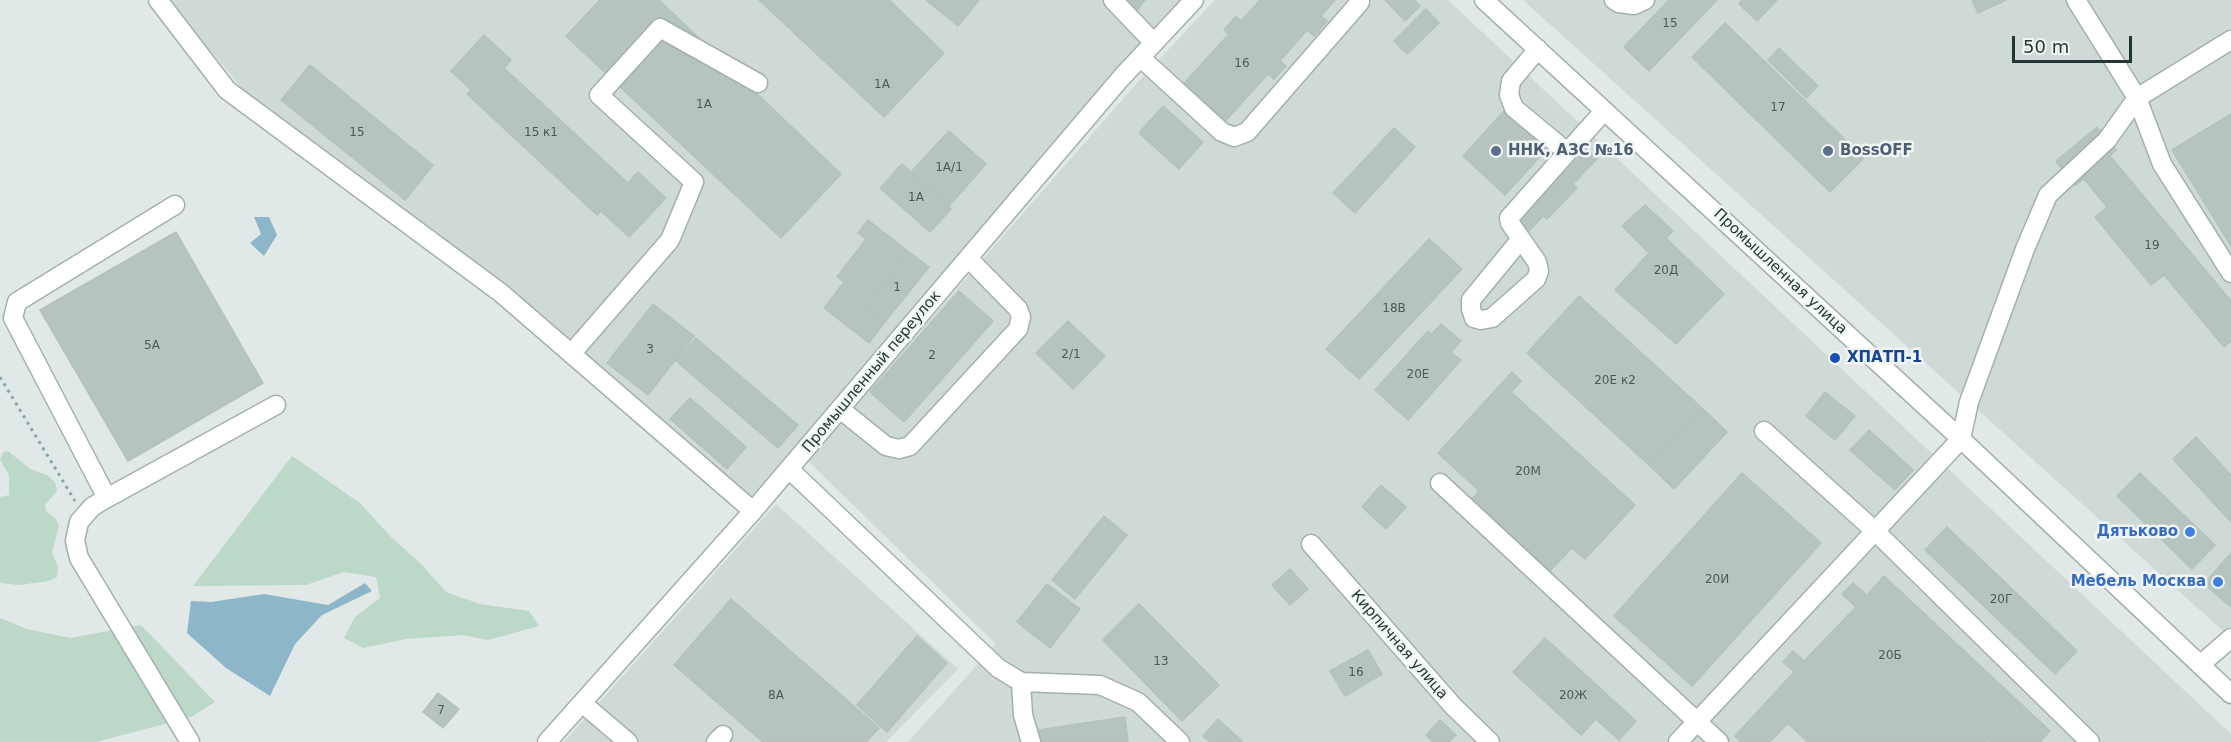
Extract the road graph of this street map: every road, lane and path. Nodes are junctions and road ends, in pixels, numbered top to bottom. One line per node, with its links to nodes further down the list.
1 (158, 0): 21 (street)
2 (1113, 0): 10 (street)
3 (1194, 0): 10 (street, Промышленный переулок)
4 (1484, 0): 11 (street, Промышленная улица)
5 (1614, 0): 6 (street)
6 (1645, 0)
7 (2076, 0): 14 (street)
8 (1360, 2): 12 (street)
9 (2231, 40): 14 (street)
10 (1154, 43): 12 (street, Промышленный переулок)
11 (1538, 49): 15 (street, Промышленная улица); 16 (street)
12 (1141, 58): 19 (street, Промышленный переулок)
13 (758, 83): 21 (street)
14 (2137, 98): 20 (street); 26 (street)
15 (1604, 111): 16 (street); 26 (street, Промышленная улица)
16 (1567, 152): 18 (street)
17 (175, 204): 29 (street)
18 (1521, 239)
19 (968, 258): 24 (street, Промышленный переулок); 24 (street)
20 (2231, 273)
21 (571, 354): 30 (street)
22 (0, 377): 31 (path)
23 (276, 405): 29 (street)
24 (840, 409): 27 (street, Промышленный переулок)
25 (1764, 431): 32 (street)
26 (1961, 439): 32 (street); 35 (street, Промышленная улица)
27 (789, 469): 30 (street, Промышленный переулок); 36 (street)
28 (1440, 483): 39 (street)
29 (108, 498): 31 (street)
30 (753, 511): 38 (street, Промышленный переулок)
31 (84, 515): 40 (street)
32 (1875, 531): 39 (street); 48 (street)
33 (1311, 544): 45 (street, Кирпичная улица)
34 (2231, 639): 35 (street)
35 (2200, 665): 37 (street, Промышленная улица)
36 (1021, 682): 43 (street); 44 (street)
37 (2231, 693)
38 (582, 703): 41 (street, Промышленный переулок); 42 (street)
39 (1697, 722): 46 (street); 47 (street)
40 (190, 742)
41 (547, 742)
42 (628, 742)
43 (1031, 742)
44 (1180, 742)
45 (1490, 742)
46 (1678, 742)
47 (1719, 742)
48 (2090, 742)

